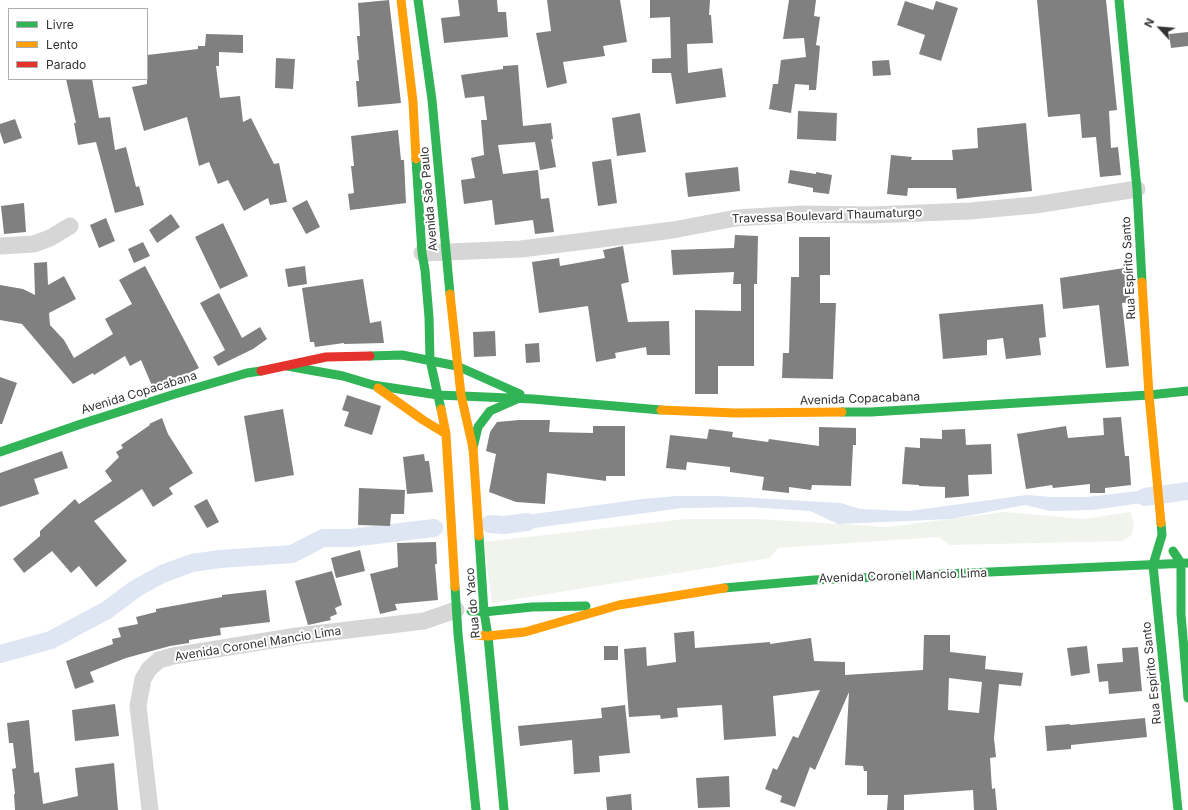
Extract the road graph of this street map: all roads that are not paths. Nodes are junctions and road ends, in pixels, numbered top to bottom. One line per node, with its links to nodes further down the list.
1 (401, 0): 4 (street, Avenida São Paulo)
2 (418, 0): 4 (street, Avenida São Paulo)
3 (1119, 0): 5 (street, Rua Espírito Santo)
4 (423, 101): 8 (street, Avenida São Paulo); 9 (street, Avenida São Paulo)
5 (1137, 189): 8 (street, Travessa Boulevard Thaumaturgo); 21 (street, Rua Espírito Santo)
6 (70, 226): 7 (street)
7 (0, 246)
8 (445, 252): 9 (street, Travessa Boulevard Thaumaturgo); 16 (street, Avenida São Paulo)
9 (422, 253): 10 (street, Avenida São Paulo)
10 (429, 320): 11 (street); 14 (street, Avenida São Paulo)
11 (418, 335)
12 (406, 346): 13 (street)
13 (390, 356): 14 (street, Avenida Copacabana); 15 (street, Avenida Copacabana)
14 (430, 360): 16 (street, Avenida Copacabana); 19 (street, Avenida São Paulo)
15 (287, 366): 17 (street, Avenida Copacabana); 26 (street, Avenida Copacabana)
16 (457, 366): 20 (street, Avenida São Paulo); 23 (street, Avenida Copacabana)
17 (373, 385): 19 (street, Avenida Copacabana); 24 (street)
18 (1188, 391): 21 (street, Avenida Copacabana)
19 (438, 395): 20 (street, Avenida Copacabana); 24 (street, Rua do Yaco)
20 (461, 395): 22 (street, Avenida Copacabana); 25 (street, Rua do Yaco)
21 (1149, 395): 23 (street, Avenida Copacabana); 27 (street, Rua Espírito Santo)
22 (520, 399): 23 (street, Avenida Copacabana); 25 (street)
23 (533, 400)
24 (446, 434): 31 (street, Rua do Yaco)
25 (473, 448): 32 (street, Rua do Yaco)
26 (0, 452)
27 (1162, 535): 28 (street, Rua Espírito Santo); 29 (street, Rua Espírito Santo)
28 (1184, 563): 29 (street, Avenida Coronel Mancio Lima); 36 (street)
29 (1153, 565): 30 (street, Avenida Coronel Mancio Lima); 40 (street, Rua Espírito Santo)
30 (619, 605): 32 (street, Avenida Coronel Mancio Lima); 35 (street, Avenida Coronel Mancio Lima)
31 (456, 610): 32 (street, Avenida Coronel Mancio Lima); 33 (street, Avenida Coronel Mancio Lima); 34 (street, Rua do Yaco)
32 (484, 612): 35 (street, Rua do Yaco)
33 (424, 621): 34 (street, Avenida Coronel Mancio Lima); 37 (street, Avenida Coronel Mancio Lima)
34 (458, 634): 35 (street, Avenida Coronel Mancio Lima); 38 (street, Rua do Yaco)
35 (488, 636): 39 (street, Rua do Yaco)
36 (1188, 698)
37 (150, 810)
38 (476, 810)
39 (504, 810)
40 (1178, 810)

